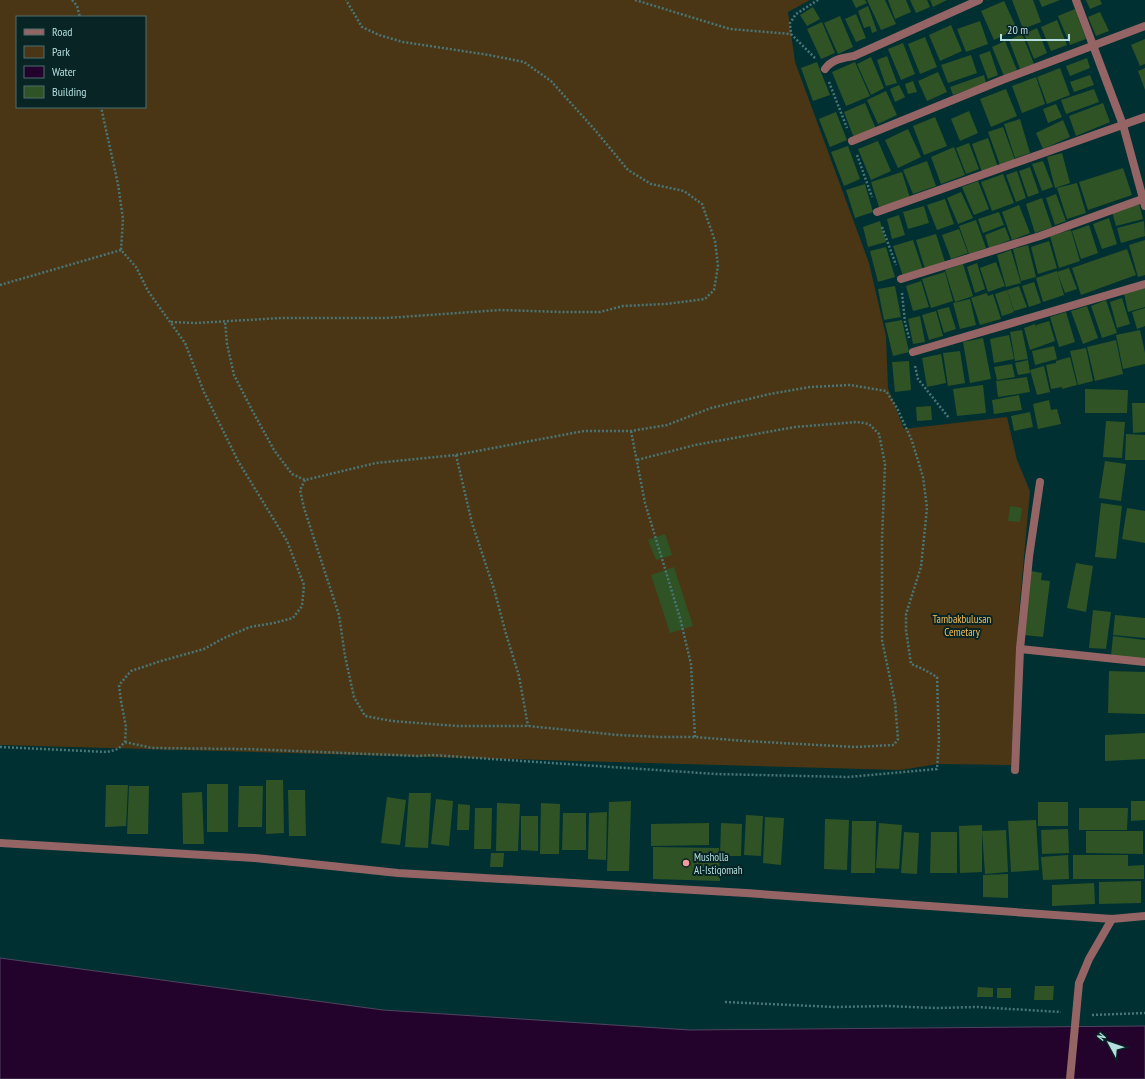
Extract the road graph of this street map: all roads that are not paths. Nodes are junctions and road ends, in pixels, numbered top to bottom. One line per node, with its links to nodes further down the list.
1 (979, 0): 5 (street)
2 (1076, 0): 4 (street)
3 (1145, 26): 4 (street)
4 (1093, 46): 7 (street); 8 (street)
5 (825, 68)
6 (1145, 117): 7 (street)
7 (1123, 125): 9 (street); 10 (street)
8 (852, 141)
9 (1144, 201): 11 (street)
10 (877, 212)
11 (901, 279)
12 (1145, 284): 13 (street)
13 (913, 352)
14 (1040, 482): 15 (street)
15 (1020, 649): 16 (street); 17 (street)
16 (1145, 662)
17 (1015, 770)
18 (0, 843): 20 (street)
19 (1145, 916): 20 (street)
20 (1112, 919): 21 (street)
21 (1070, 1079)

